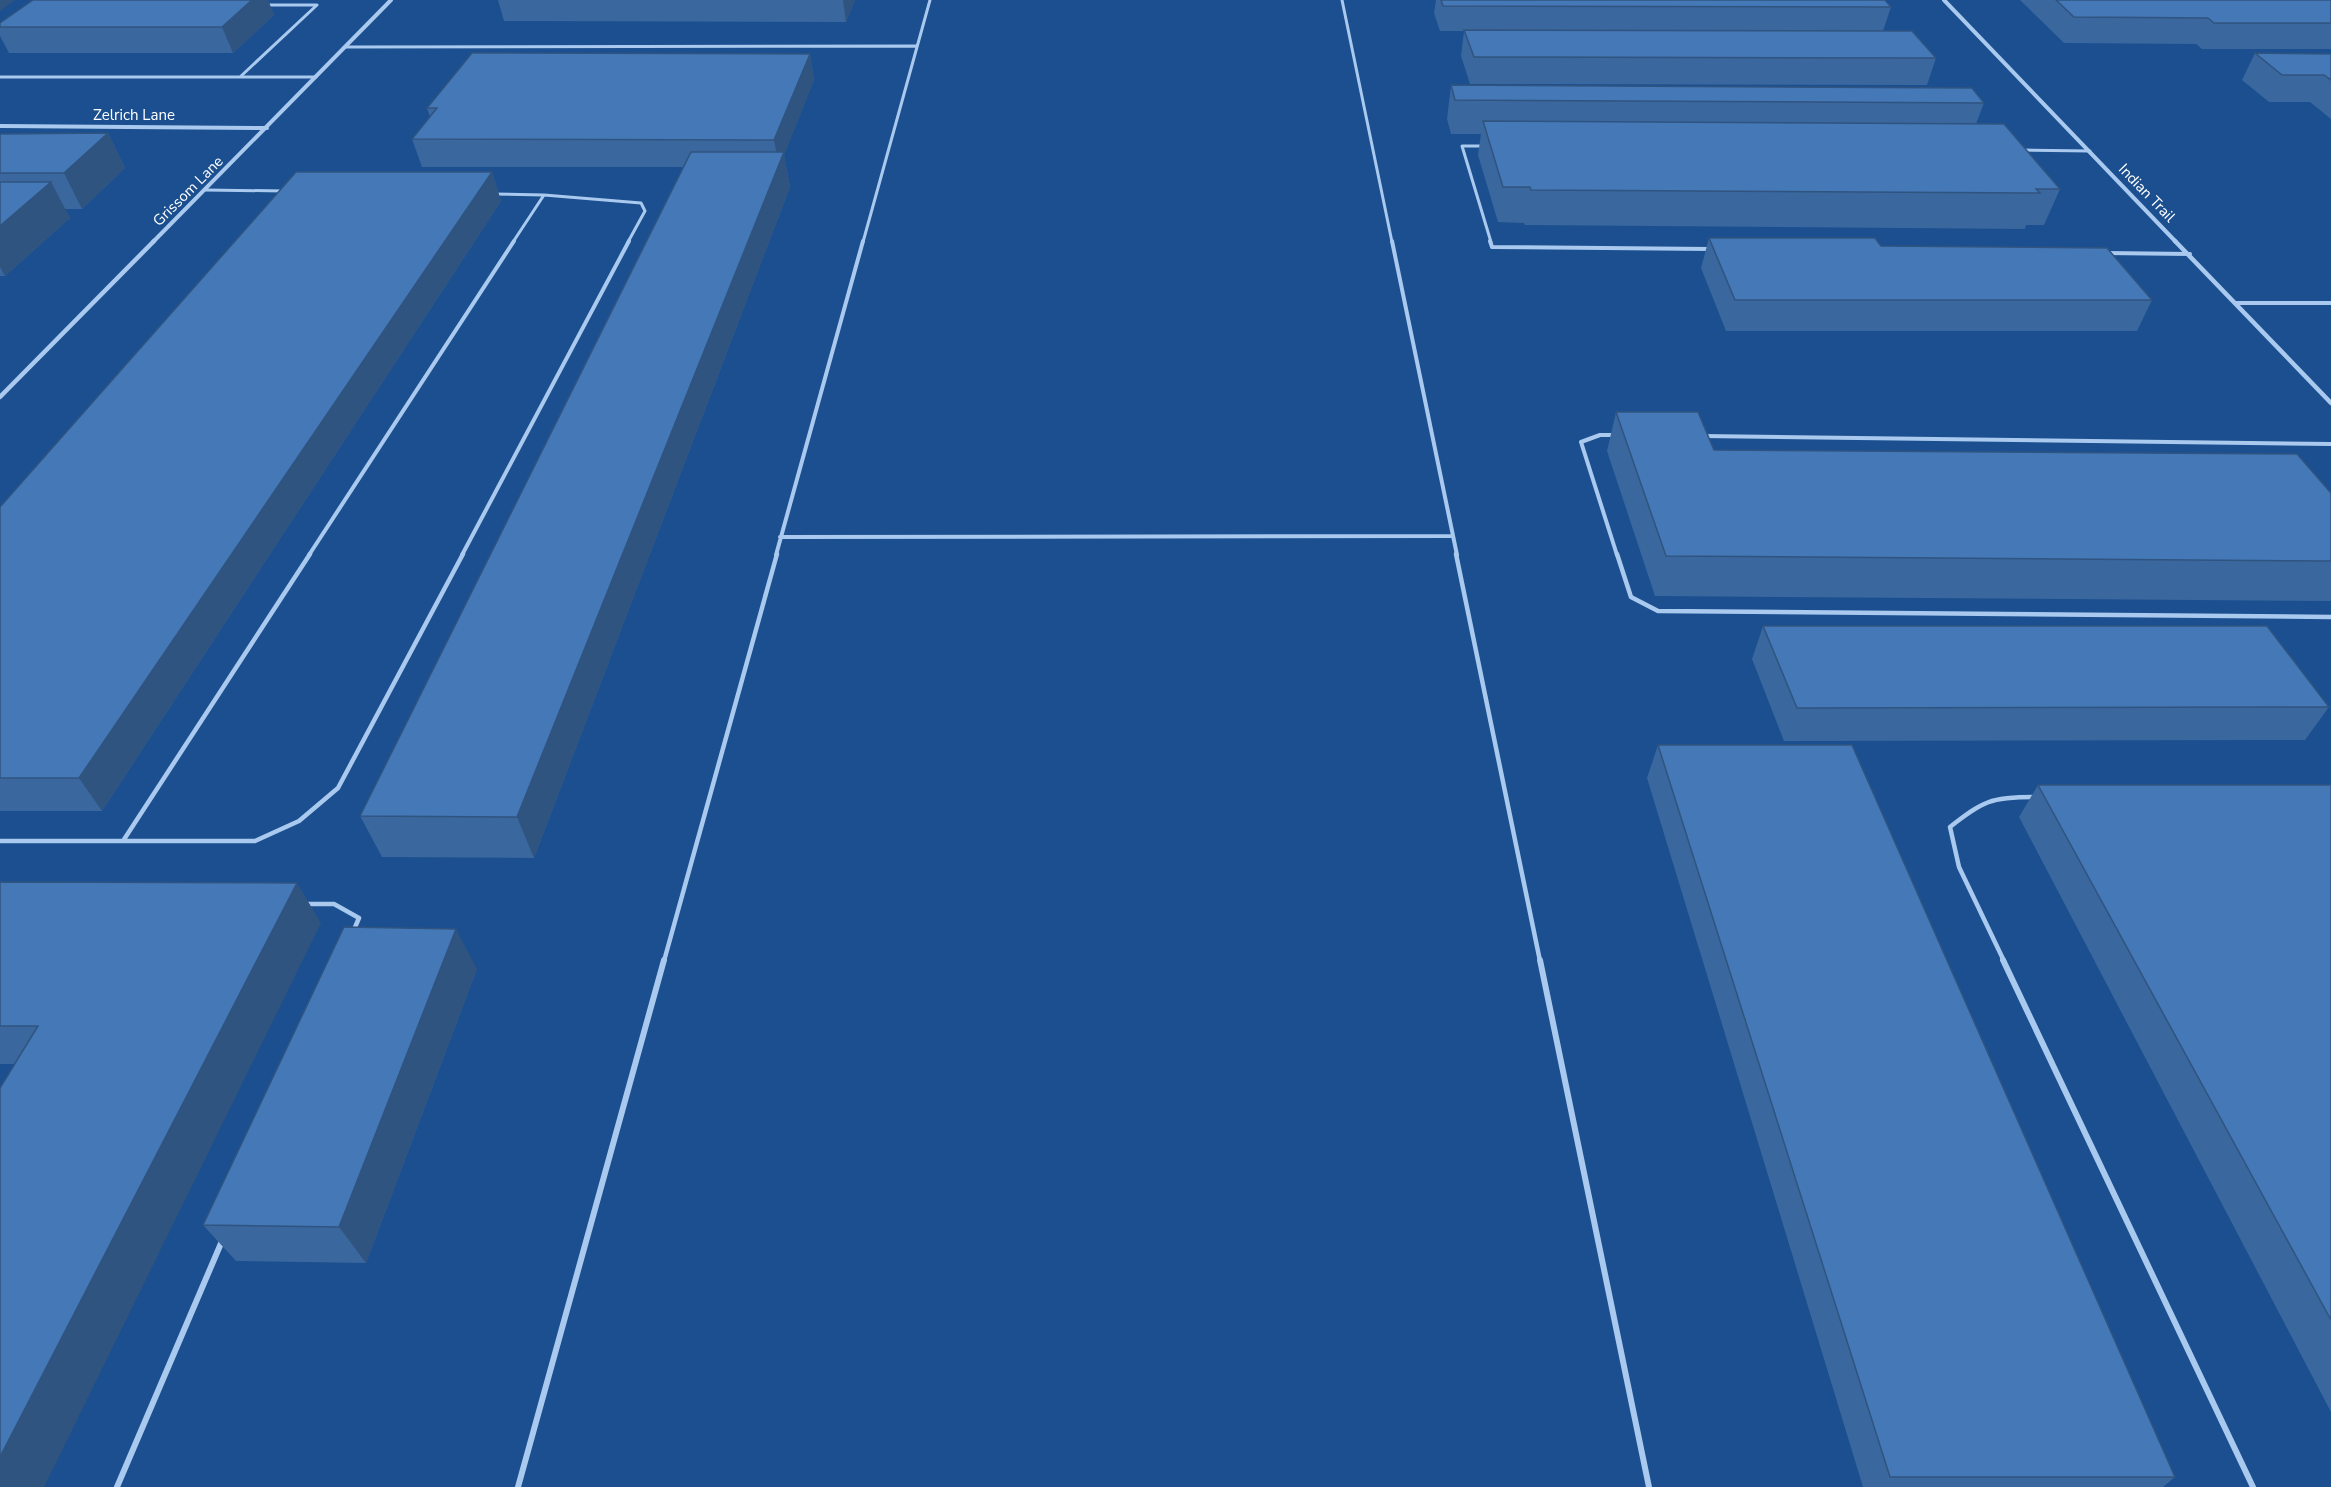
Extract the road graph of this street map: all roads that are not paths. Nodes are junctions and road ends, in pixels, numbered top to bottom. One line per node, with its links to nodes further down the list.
1 (391, 0): 7 (street, Grissom Lane)
2 (930, 0): 6 (lane)
3 (1342, 0): 30 (lane)
4 (1944, 0): 15 (street, Indian Trail)
5 (260, 5): 9 (lane)
6 (916, 46): 7 (lane); 31 (lane)
7 (345, 47): 10 (street, Grissom Lane)
8 (0, 77): 9 (lane)
9 (240, 77): 10 (lane)
10 (316, 77): 12 (street, Grissom Lane)
11 (0, 126): 12 (street, Zelrich Lane)
12 (267, 128): 16 (street, Grissom Lane)
13 (1486, 146): 20 (lane)
14 (2013, 150): 15 (lane)
15 (2090, 152): 22 (street, Indian Trail)
16 (205, 190): 19 (lane); 25 (street, Grissom Lane)
17 (486, 194): 18 (lane)
18 (544, 195): 35 (lane); 35 (lane)
19 (283, 200)
20 (1717, 249)
21 (2095, 253): 22 (lane)
22 (2190, 254): 23 (street, Indian Trail)
23 (2236, 303): 24 (lane); 26 (street, Indian Trail)
24 (2331, 303)
25 (0, 397)
26 (2331, 403)
27 (1623, 435): 32 (lane)
28 (1694, 436): 29 (lane)
29 (2331, 444)
30 (1451, 536): 31 (lane); 41 (lane)
31 (780, 537): 40 (lane)
32 (2331, 617)
33 (2041, 797): 42 (lane)
34 (0, 841): 35 (lane)
35 (123, 841)
36 (298, 904): 37 (lane)
37 (350, 940)
38 (224, 1235): 39 (lane)
39 (117, 1487)
40 (518, 1487)
41 (1648, 1487)
42 (2253, 1487)

